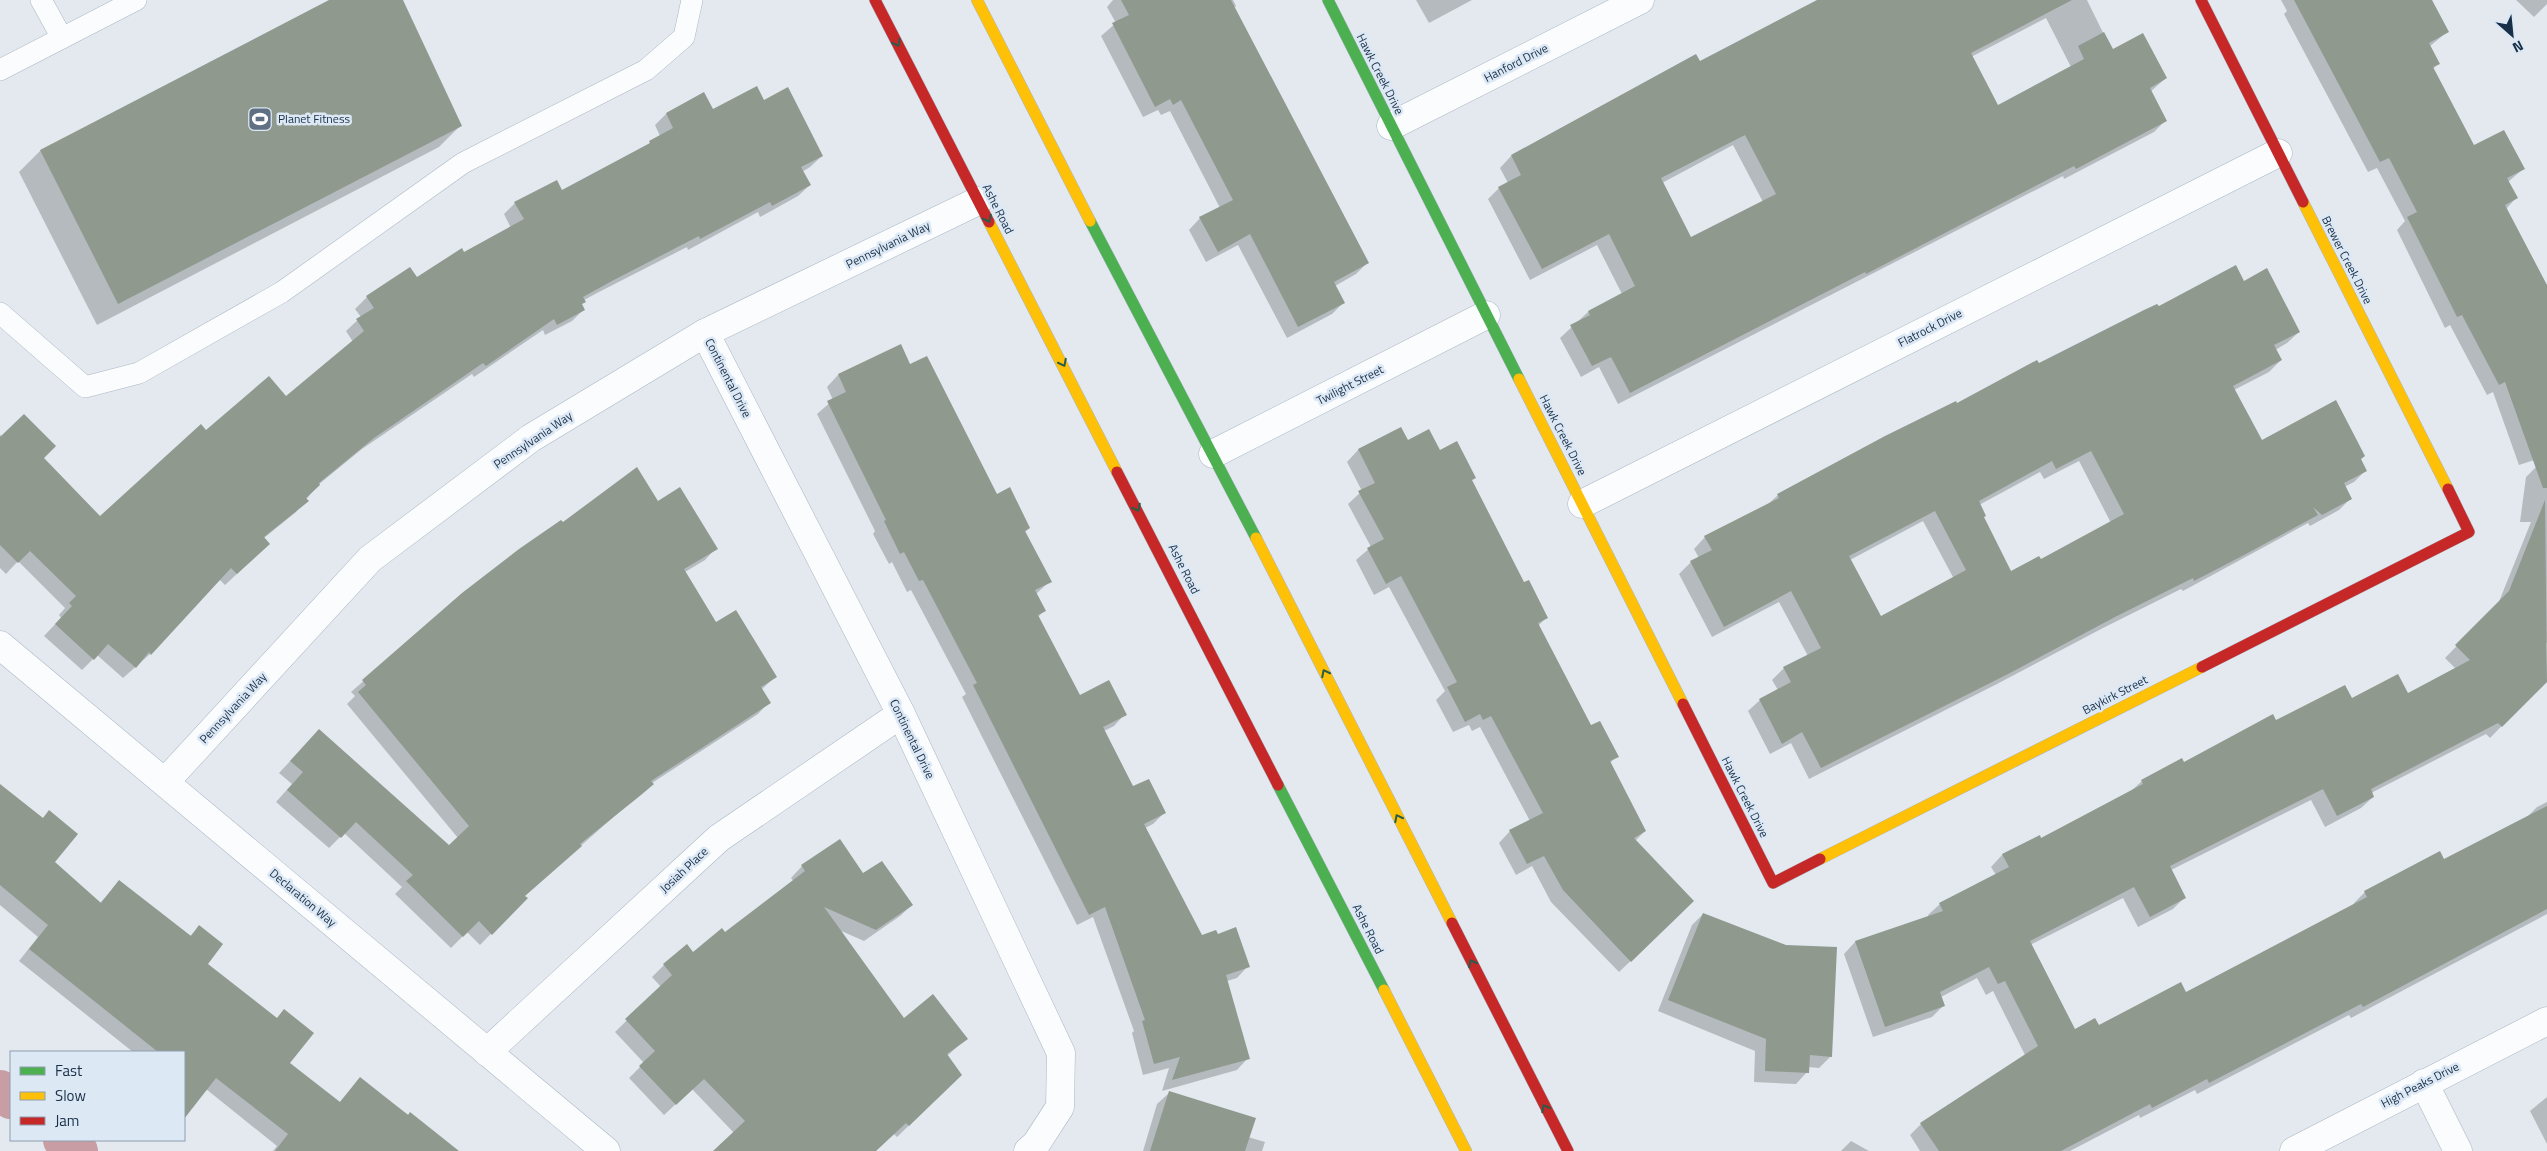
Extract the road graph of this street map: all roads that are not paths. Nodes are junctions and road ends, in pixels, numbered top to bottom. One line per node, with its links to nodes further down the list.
1 (41, 0): 9 (lane)
2 (136, 0): 9 (lane)
3 (692, 0): 14 (lane)
4 (875, 0): 13 (street, Ashe Road, one-way to 13)
5 (977, 0): 17 (street)
6 (1328, 0): 11 (street, Hawk Creek Drive)
7 (1640, 0): 11 (street, Hanford Drive)
8 (2201, 0): 12 (street, Brewer Creek Drive)
9 (62, 38): 10 (lane)
10 (0, 70)
11 (1391, 126): 15 (street, Hawk Creek Drive)
12 (2278, 153): 18 (street, Flatrock Drive); 19 (street, Brewer Creek Drive)
13 (978, 201): 16 (street, Pennsylvania Way); 29 (street, Ashe Road, one-way to 29)
14 (0, 313)
15 (1486, 315): 17 (street, Twilight Street); 18 (street, Hawk Creek Drive)
16 (705, 332): 21 (street, Continental Drive); 22 (street, Pennsylvania Way)
17 (1213, 454): 30 (street, one-way to 17)
18 (1582, 504): 23 (street, Hawk Creek Drive)
19 (2469, 532): 23 (street, Baykirk Street)
20 (0, 645): 22 (street, Declaration Way)
21 (901, 714): 25 (street, Josiah Place); 28 (street, Continental Drive)
22 (165, 782): 25 (street, Declaration Way)
23 (1773, 883)
24 (2547, 1021): 26 (street, High Peaks Drive)
25 (487, 1052): 27 (street, Declaration Way)
26 (2424, 1083): 31 (street, High Peaks Drive); 32 (street)
27 (606, 1151)
28 (1028, 1151)
29 (1466, 1151)
30 (1568, 1151)
31 (2294, 1151)
32 (2458, 1151)

